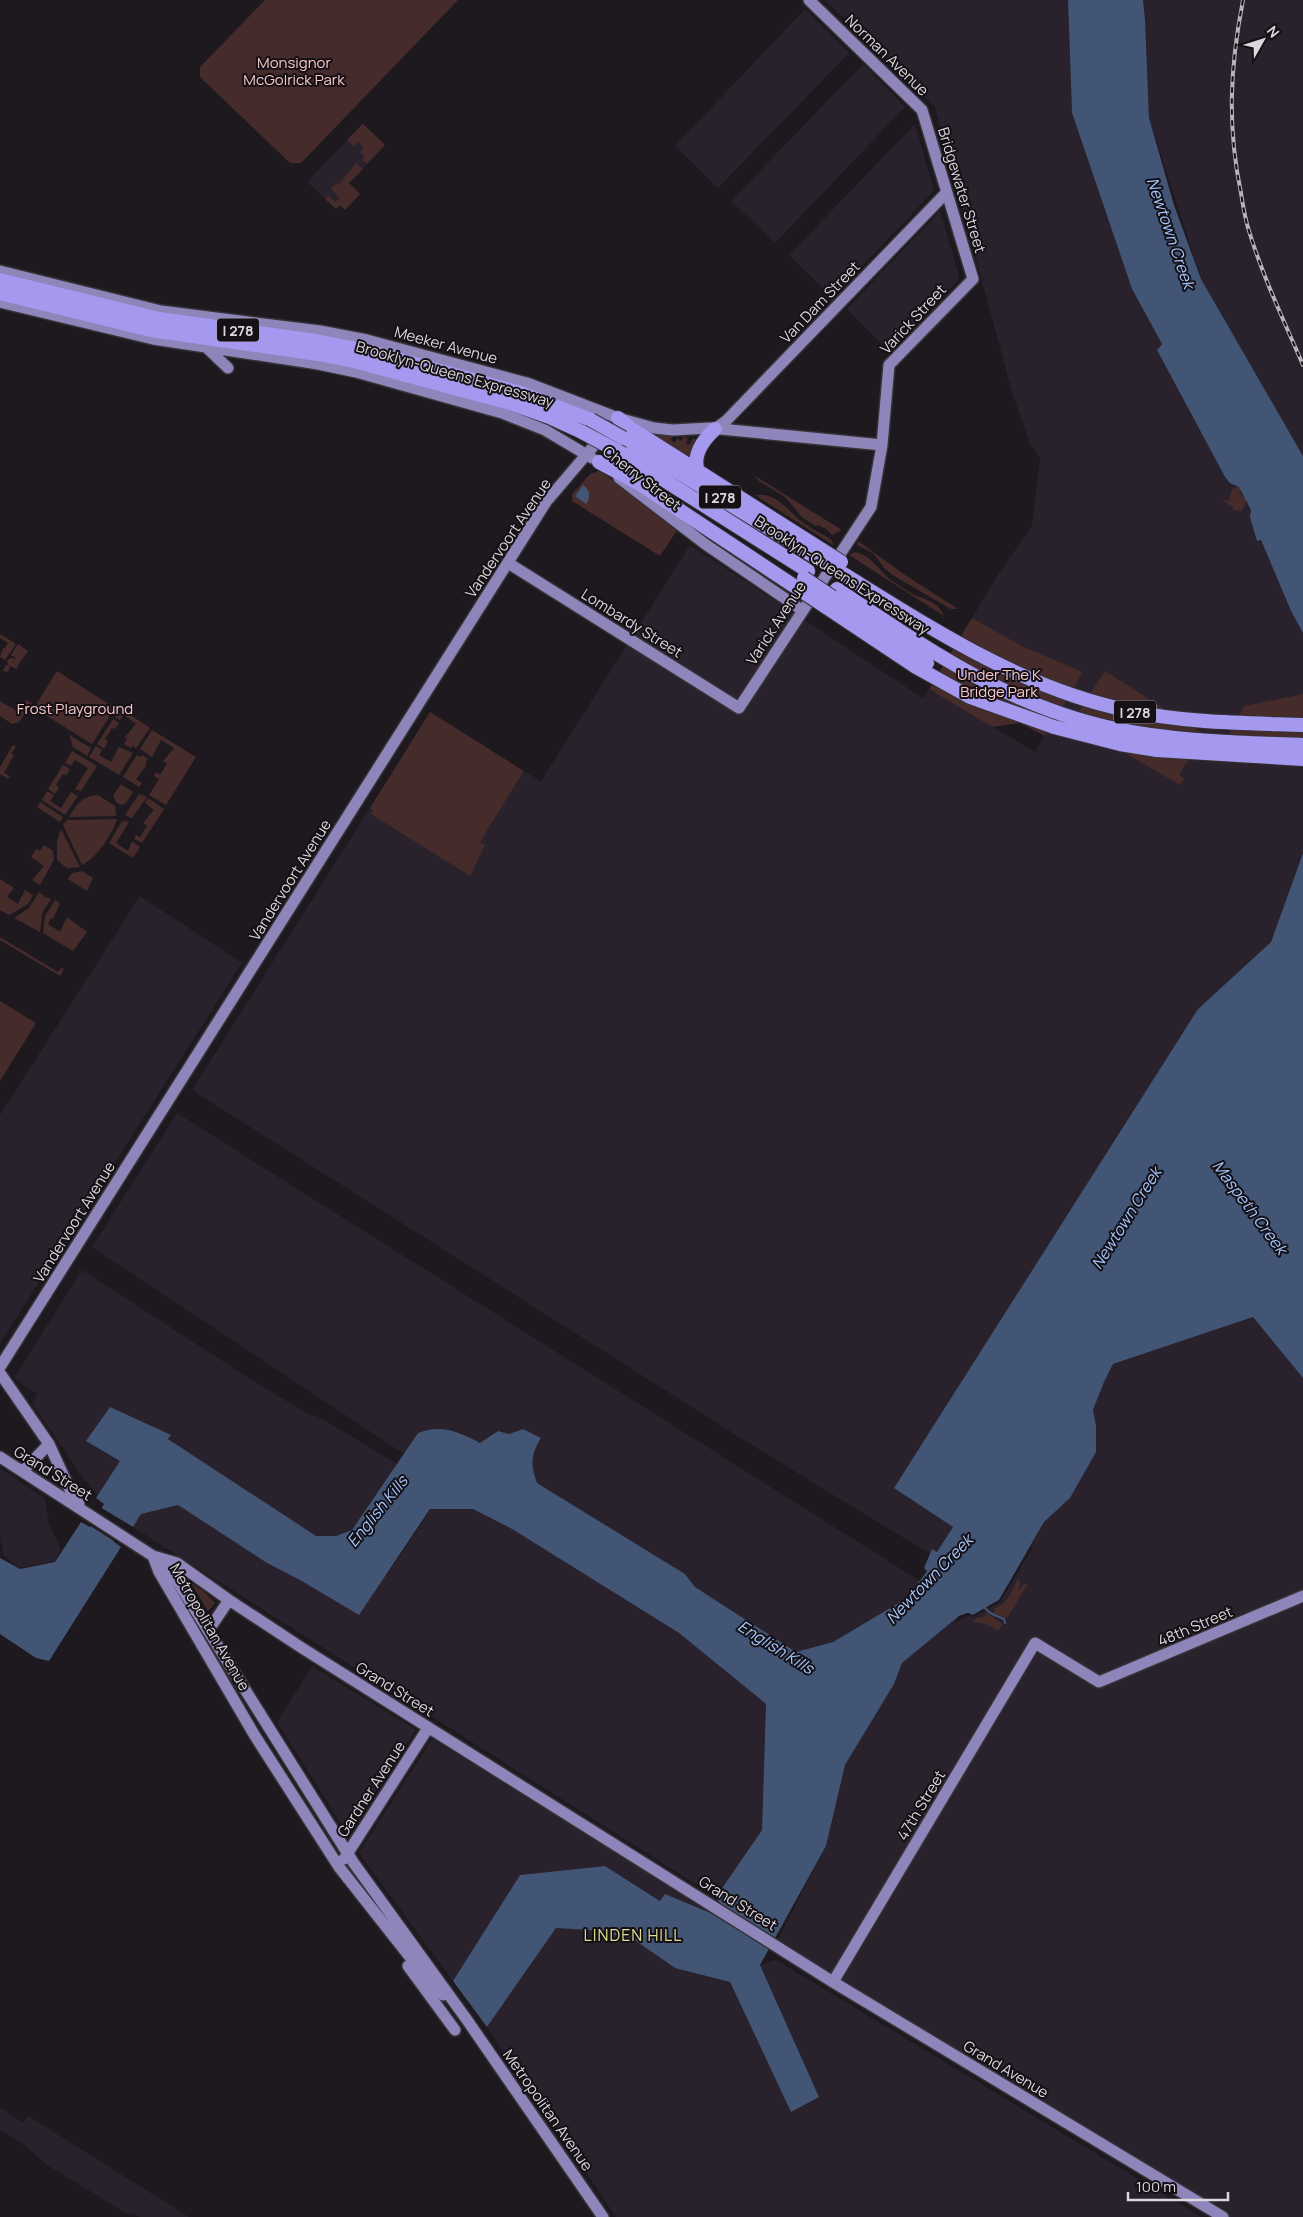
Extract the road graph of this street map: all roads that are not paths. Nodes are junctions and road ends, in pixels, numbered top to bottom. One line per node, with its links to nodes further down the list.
1 (809, 0): 2 (main road, Norman Avenue)
2 (922, 110): 3 (main road, Bridgewater Street)
3 (946, 193): 5 (main road, Bridgewater Street); 14 (main road, Van Dam Street)
4 (0, 271): 12 (main road, Meeker Avenue)
5 (972, 279): 15 (main road, Varick Street)
6 (0, 280): 11 (highway, Brooklyn-Queens Expressway / I 278)
7 (0, 293): 11 (highway, Brooklyn-Queens Expressway / I 278)
8 (0, 302): 9 (main road)
9 (206, 347): 10 (main road); 16 (main road)
10 (228, 368)
11 (473, 386): 13 (highway, Brooklyn-Queens Expressway / I 278)
12 (618, 418): 14 (main road, Meeker Avenue); 16 (main road, Vandervoort Avenue); 18 (highway)
13 (586, 426): 19 (highway, Brooklyn-Queens Expressway / I 278, bridge); 21 (highway, Brooklyn-Queens Expressway / I 278, bridge)
14 (715, 430): 15 (main road, Meeker Avenue); 18 (highway)
15 (882, 445): 22 (main road, Varick Avenue)
16 (587, 454): 17 (main road, Cherry Street); 20 (main road, Vandervoort Avenue)
17 (599, 462): 21 (highway); 22 (main road, Cherry Street)
18 (698, 472): 19 (highway)
19 (820, 554): 25 (highway, Brooklyn-Queens Expressway / I 278, bridge)
20 (508, 562): 24 (main road, Lombardy Street); 28 (main road, Vandervoort Avenue)
21 (803, 579): 23 (highway, I 278, bridge)
22 (802, 610): 24 (main road, Varick Avenue)
23 (903, 646): 26 (highway, Brooklyn-Queens Expressway / I 278); 27 (highway, I 278)
24 (739, 708)
25 (1303, 725)
26 (1303, 745)
27 (1303, 759)
28 (0, 1367)
29 (0, 1373): 30 (main road)
30 (49, 1444): 32 (main road); 33 (main road)
31 (0, 1457): 32 (main road, Grand Street)
32 (23, 1471): 33 (main road, Grand Street)
33 (87, 1512): 34 (main road, Grand Street)
34 (153, 1556): 36 (main road, Grand Street); 37 (main road, Metropolitan Avenue); 38 (main road, Metropolitan Avenue)
35 (1303, 1596): 39 (main road, 48th Street)
36 (229, 1600): 38 (main road); 41 (main road, Grand Street)
37 (180, 1607): 40 (main road); 43 (main road, Metropolitan Avenue)
38 (208, 1631): 40 (main road, Metropolitan Avenue)
39 (1035, 1643): 46 (main road, 47th Street)
40 (242, 1683): 42 (main road, Metropolitan Avenue)
41 (428, 1728): 42 (main road, Gardner Avenue); 45 (main road, Grand Street)
42 (347, 1854): 43 (main road, Gardner Avenue); 47 (main road, Metropolitan Avenue)
43 (339, 1867): 44 (main road, Metropolitan Avenue)
44 (387, 1927): 47 (main road, Metropolitan Avenue); 48 (main road)
45 (775, 1945): 46 (main road, Grand Avenue)
46 (833, 1982): 50 (main road, Grand Avenue)
47 (467, 2020): 49 (main road, Metropolitan Avenue)
48 (454, 2030)
49 (603, 2217)
50 (1223, 2217)

